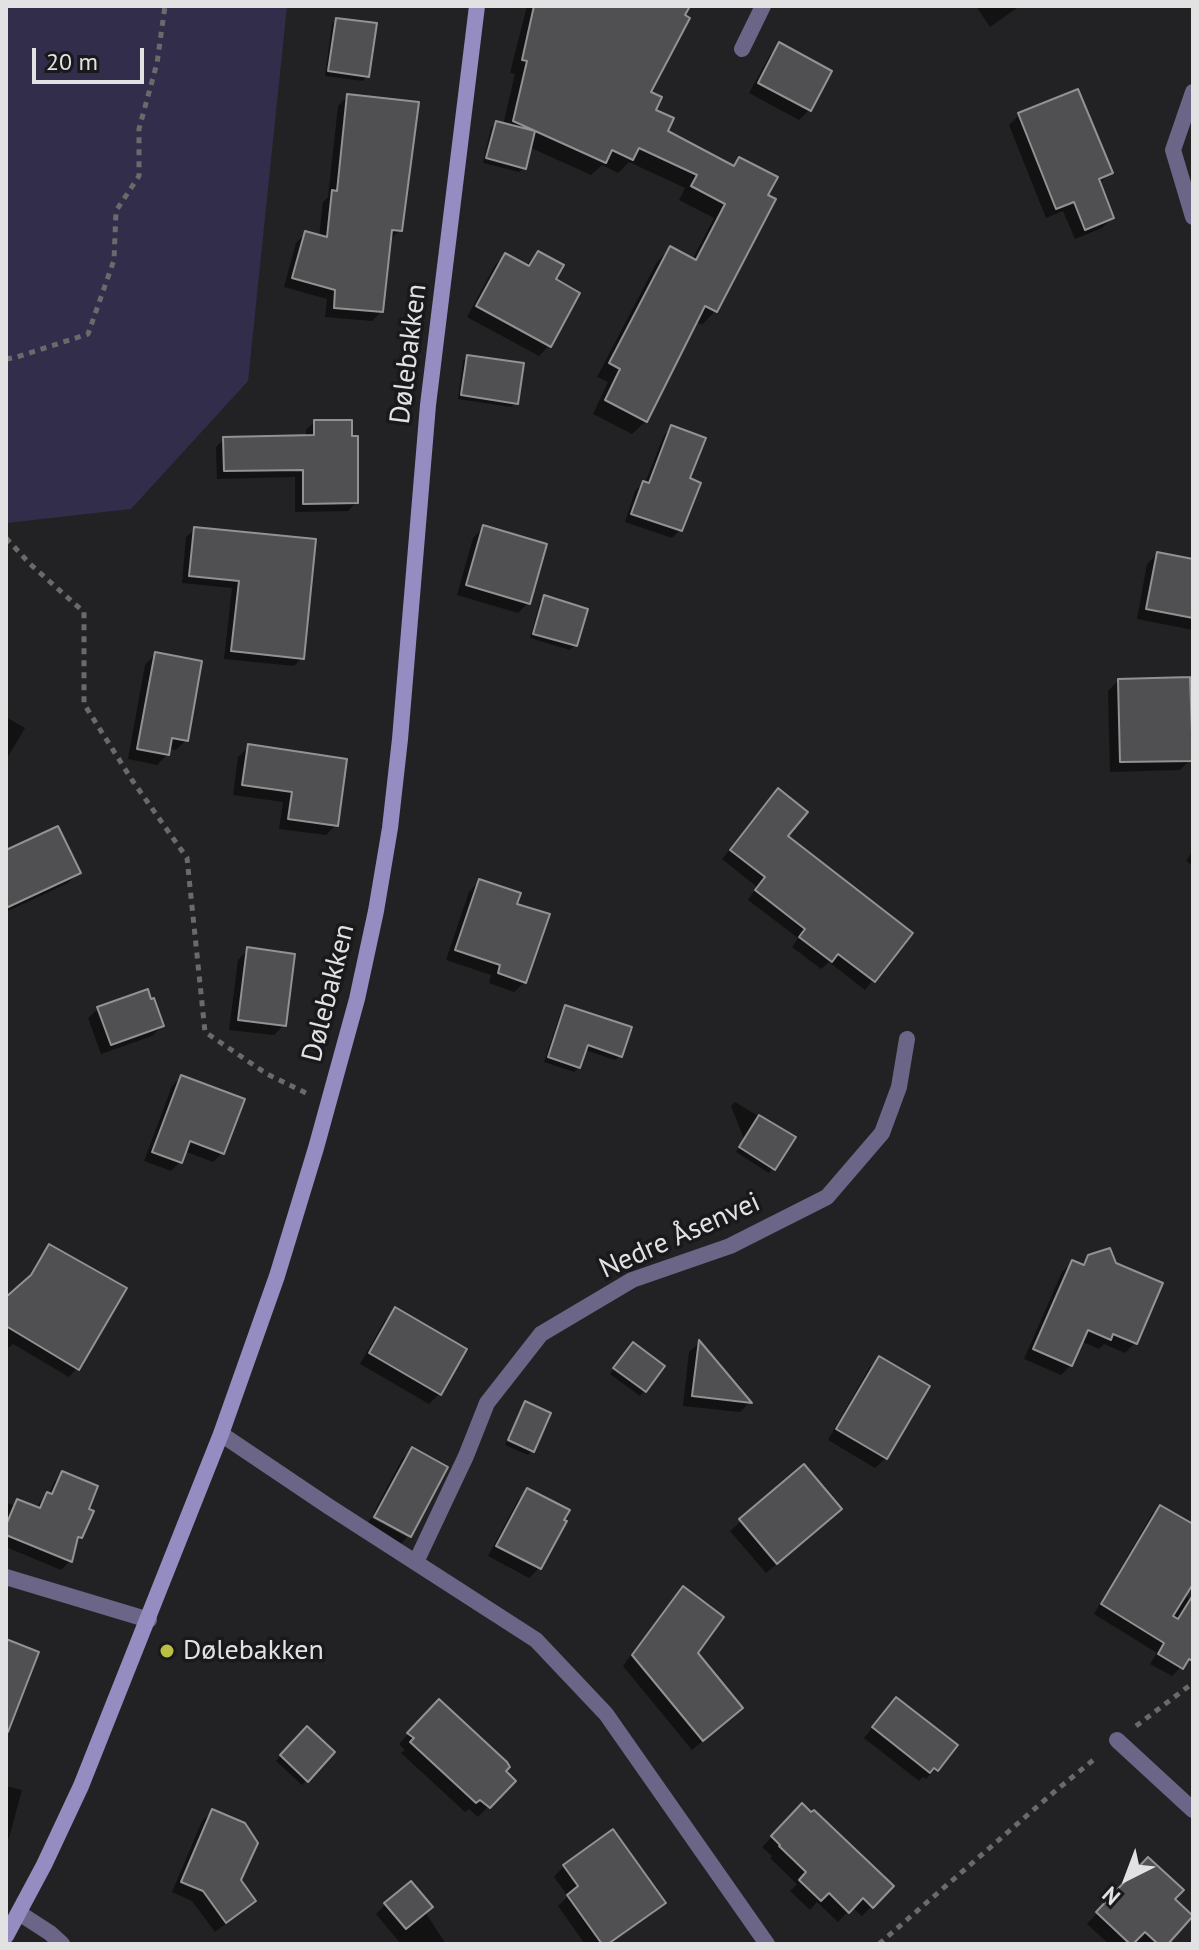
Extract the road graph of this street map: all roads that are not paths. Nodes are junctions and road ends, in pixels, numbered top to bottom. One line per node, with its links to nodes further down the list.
1 (477, 6): 7 (main road, Dølebakken)
2 (763, 6): 3 (street)
3 (742, 49)
4 (1193, 92): 5 (street)
5 (1193, 217)
6 (907, 1039): 8 (street, Nedre Åsenvei)
7 (221, 1434): 8 (street); 10 (main road, Dølebakken)
8 (416, 1562): 16 (street)
9 (6, 1577): 10 (street)
10 (149, 1620): 13 (main road, Dølebakken)
11 (1117, 1740): 12 (street)
12 (1193, 1810)
13 (19, 1913): 14 (main road, Dølebakken); 15 (street)
14 (6, 1936)
15 (62, 1944)
16 (767, 1944)

